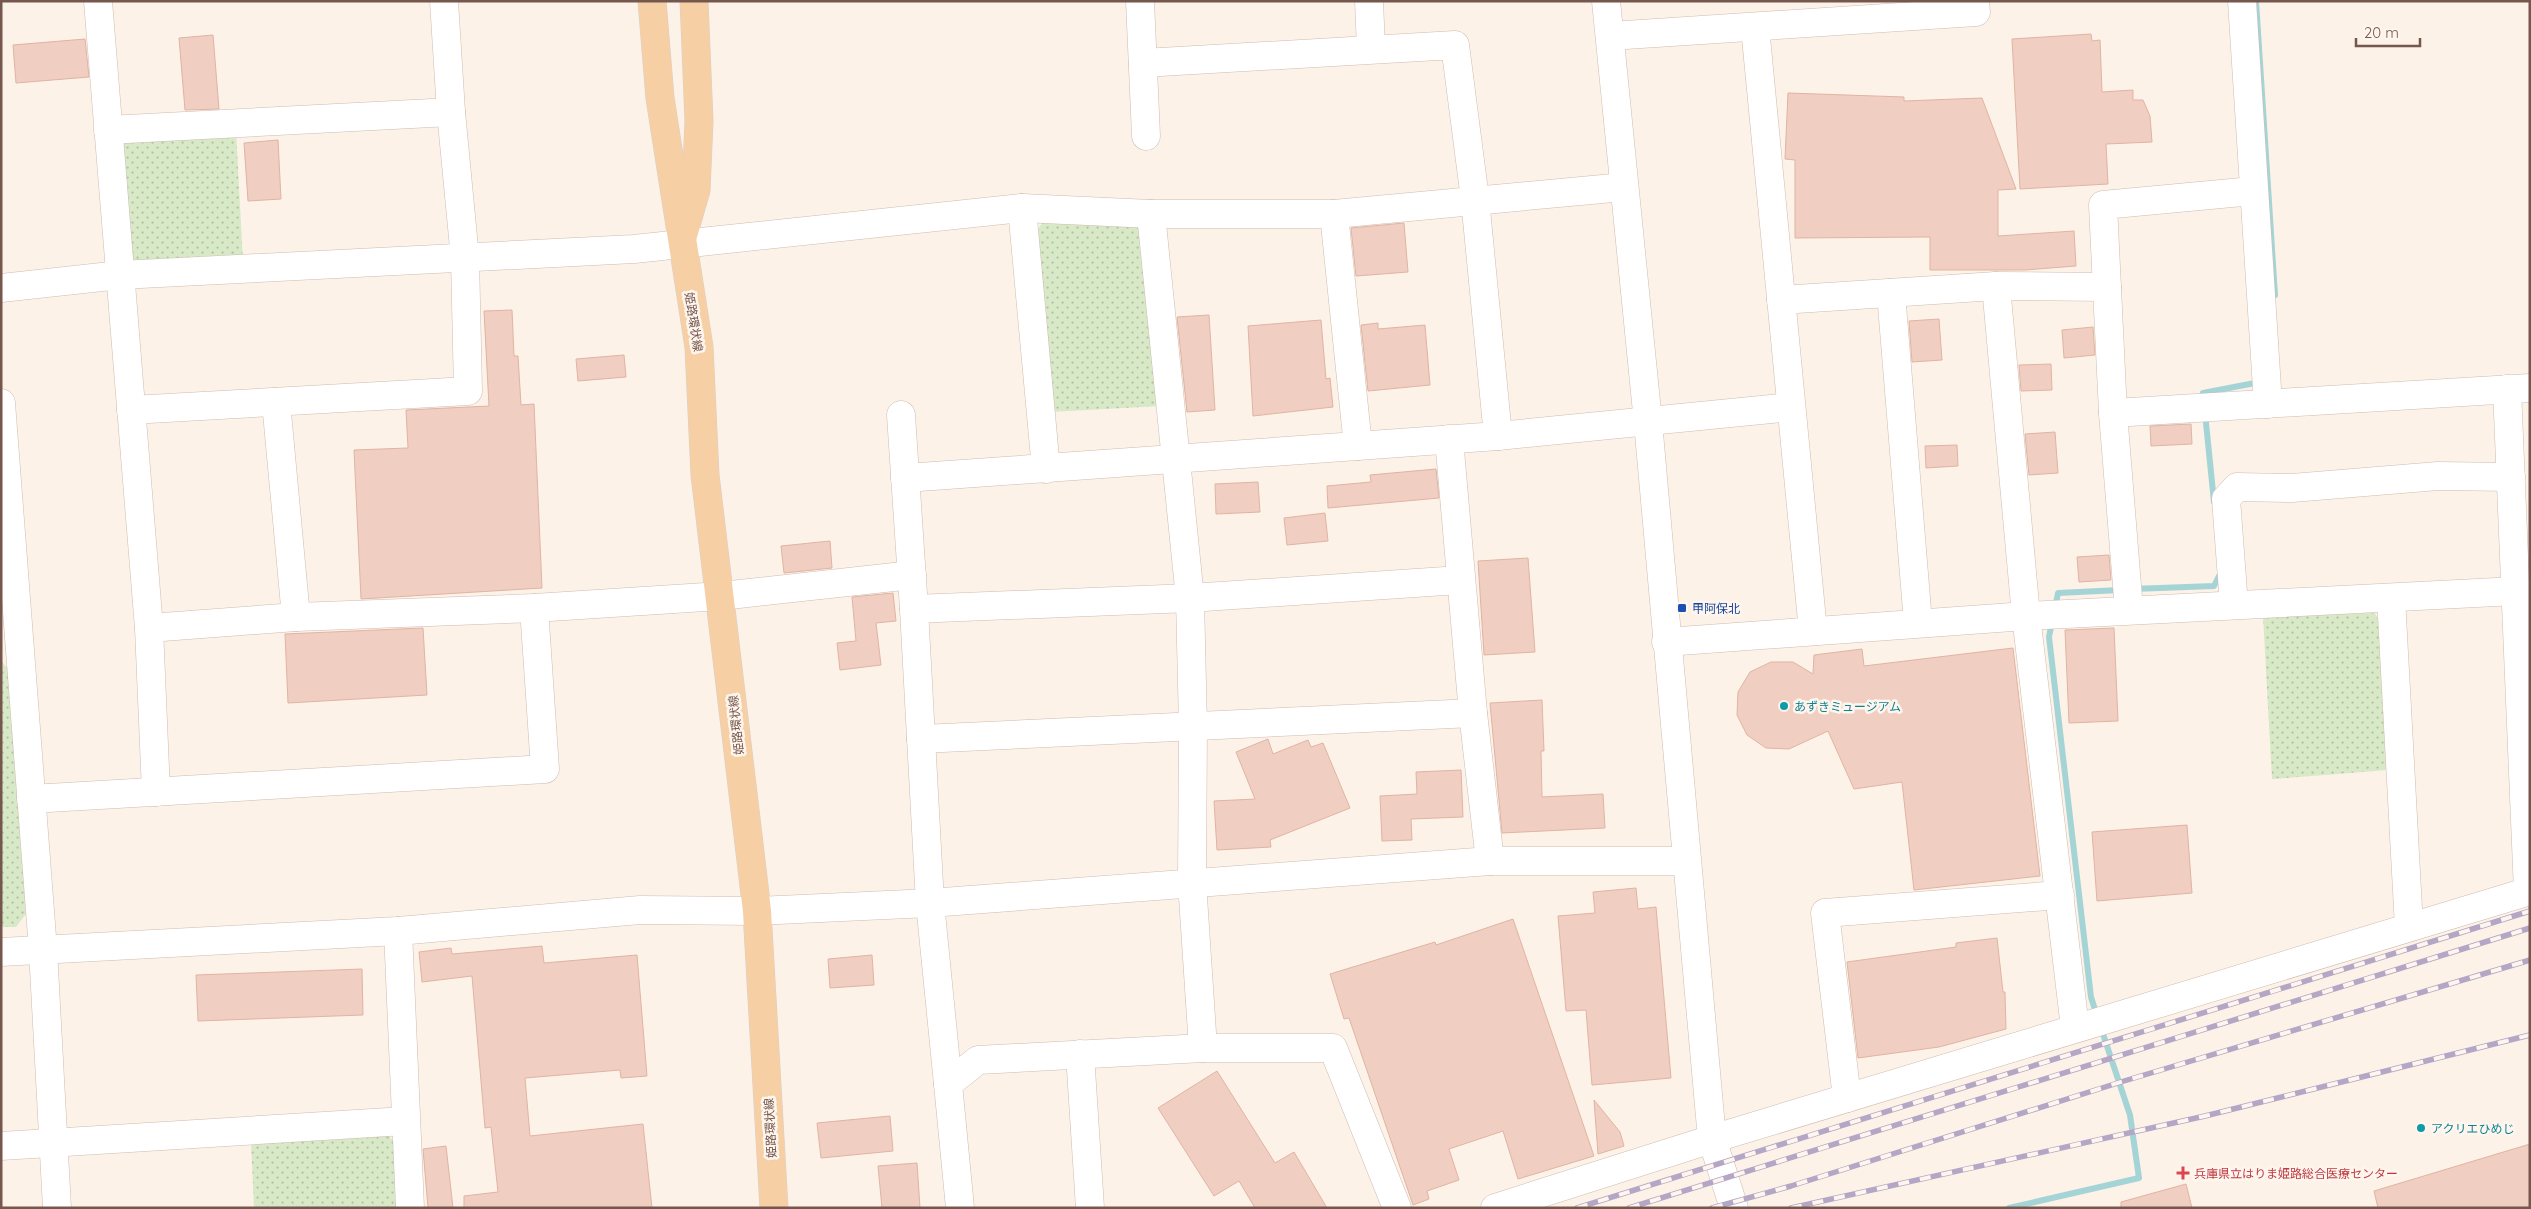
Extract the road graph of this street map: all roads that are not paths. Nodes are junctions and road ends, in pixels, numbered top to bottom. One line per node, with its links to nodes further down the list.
1 (98, 1): 15 (street)
2 (444, 1): 14 (street)
3 (652, 1): 23 (main road, 姫路環状線)
4 (694, 1): 23 (main road, 姫路環状線)
5 (1140, 1): 13 (street)
6 (1369, 1): 12 (street)
7 (1606, 1): 11 (street)
8 (1975, 1): 10 (street)
9 (2242, 1): 18 (street)
10 (1756, 27): 11 (street); 30 (street)
11 (1610, 36): 17 (street)
12 (1371, 48): 13 (street); 19 (street)
13 (1143, 63): 16 (street)
14 (451, 112): 15 (street); 24 (street)
15 (108, 130): 25 (street)
16 (1146, 136)
17 (1624, 187): 19 (street); 39 (street)
18 (2253, 191): 27 (street); 34 (street)
19 (1475, 199): 22 (street); 40 (street)
20 (1022, 208): 21 (street); 23 (street); 44 (street)
21 (1151, 214): 22 (street); 43 (street)
22 (1334, 214): 42 (street)
23 (681, 244): 24 (street); 51 (main road, 姫路環状線)
24 (465, 258): 25 (street); 32 (street)
25 (120, 276): 28 (street); 36 (street)
26 (1996, 286): 27 (street); 29 (street); 58 (street)
27 (2107, 287): 37 (street)
28 (1, 288)
29 (1891, 293): 30 (street); 60 (street)
30 (1781, 300): 35 (street)
31 (2519, 389): 34 (street); 45 (street)
32 (276, 402): 36 (street); 59 (street)
33 (1, 403): 47 (street)
34 (2268, 404): 37 (street)
35 (1791, 407): 39 (street); 62 (street)
36 (131, 410): 61 (street)
37 (2112, 413): 52 (street)
38 (901, 415): 46 (street)
39 (1648, 422): 40 (street); 63 (street)
40 (1498, 436): 41 (street)
41 (1449, 439): 42 (street); 49 (street)
42 (1358, 446): 43 (street)
43 (1176, 460): 44 (street); 53 (street)
44 (1046, 469): 46 (street)
45 (2511, 477): 50 (street); 55 (street)
46 (905, 478): 48 (street)
47 (6, 517): 64 (street)
48 (912, 576): 51 (street); 57 (street)
49 (1460, 580): 53 (street); 65 (street)
50 (2516, 591): 54 (street); 73 (street)
51 (721, 596): 56 (street); 76 (main road, 姫路環状線)
52 (2128, 596): 55 (street); 58 (street)
53 (1190, 598): 57 (street); 66 (street)
54 (2391, 598): 55 (street); 77 (street)
55 (2234, 605)
56 (534, 608): 59 (street); 68 (street)
57 (914, 609): 67 (street)
58 (2026, 616): 60 (street); 74 (street)
59 (296, 617): 61 (street)
60 (1918, 623): 62 (street)
61 (149, 628): 68 (street)
62 (1813, 631): 63 (street)
63 (1666, 642): 71 (street)
64 (10, 648): 69 (street)
65 (1473, 713): 66 (street); 70 (street)
66 (1193, 727): 67 (street); 72 (street)
67 (921, 739): 75 (street)
68 (156, 792): 69 (street)
69 (31, 799): 79 (street)
70 (1490, 861): 71 (street); 72 (street)
71 (1686, 861): 87 (street)
72 (1192, 882): 75 (street); 82 (street)
73 (2529, 892): 77 (street)
74 (2060, 895): 81 (street); 85 (street)
75 (930, 903): 76 (street); 84 (street)
76 (757, 911): 78 (street); 92 (main road, 姫路環状線)
77 (2409, 927): 81 (street)
78 (398, 931): 79 (street); 86 (street)
79 (43, 950): 80 (street); 88 (street)
80 (1, 952)
81 (2076, 1028): 85 (street)
82 (1203, 1048): 83 (street); 95 (street)
83 (1080, 1054): 84 (street); 94 (street)
84 (948, 1084): 93 (street)
85 (1847, 1098): 87 (street)
86 (405, 1121): 88 (street); 91 (street)
87 (1712, 1138): 96 (street); 97 (street)
88 (55, 1142): 89 (street); 90 (street)
89 (1, 1146)
90 (57, 1208)
91 (410, 1208)
92 (774, 1208)
93 (960, 1208)
94 (1090, 1208)
95 (1397, 1208)
96 (1495, 1208)
97 (1734, 1208)

